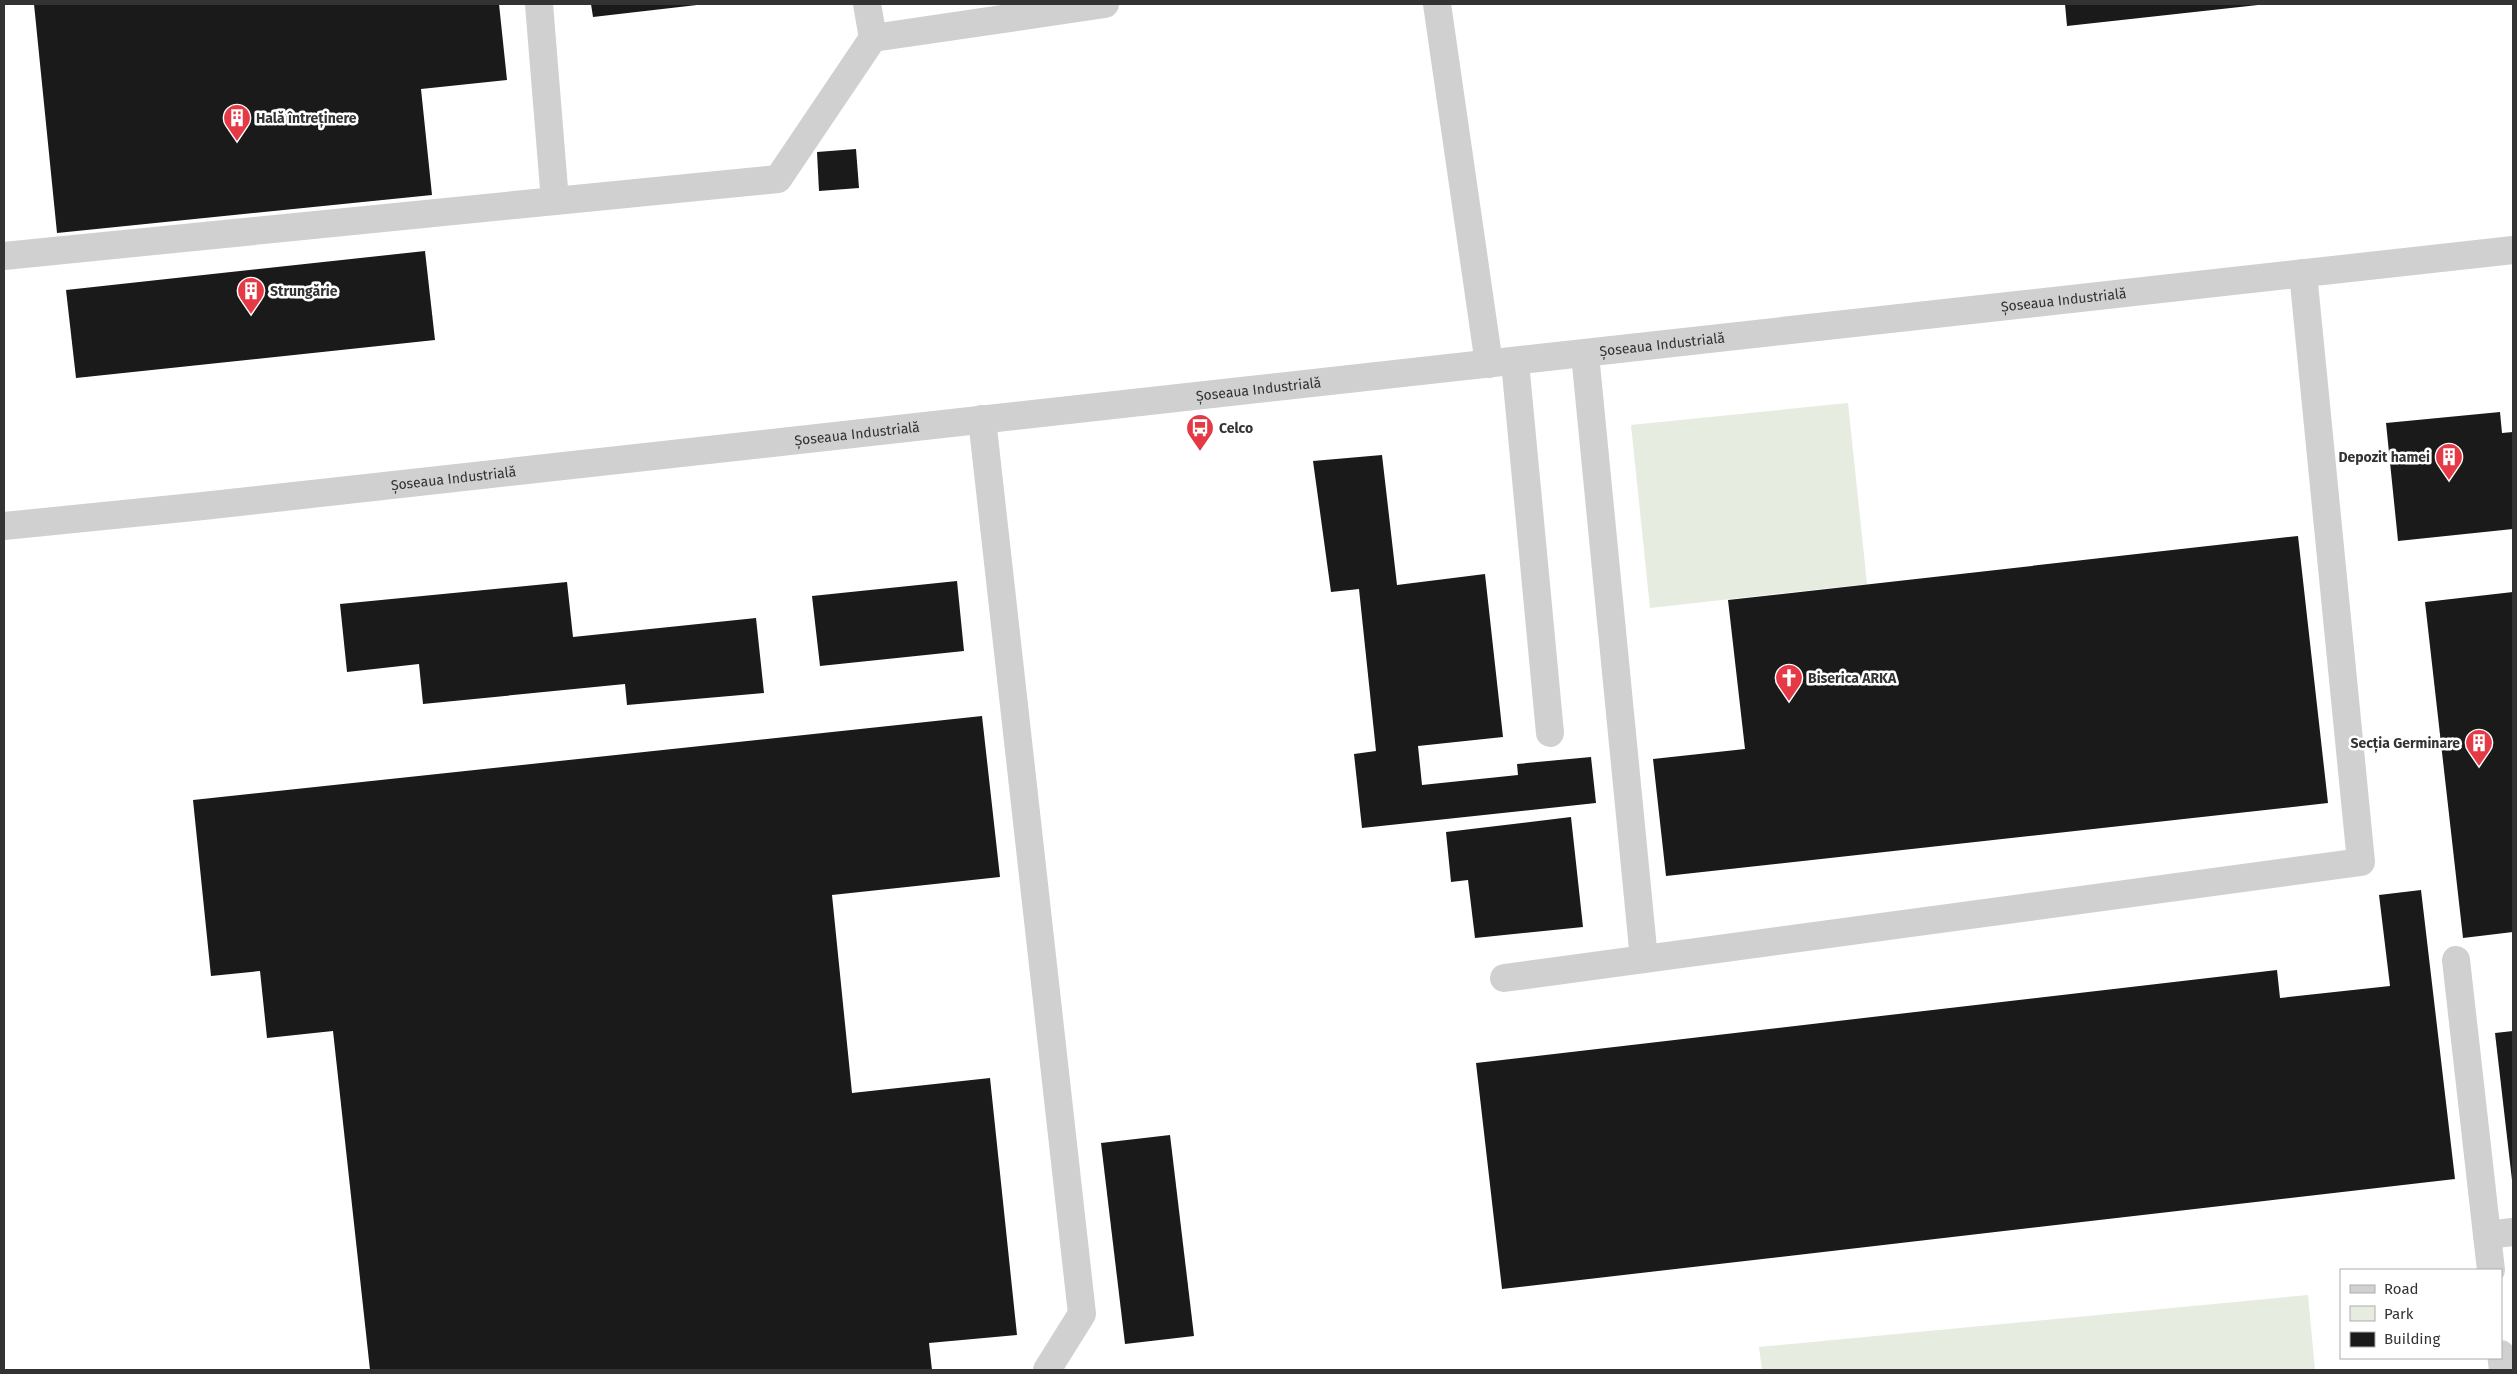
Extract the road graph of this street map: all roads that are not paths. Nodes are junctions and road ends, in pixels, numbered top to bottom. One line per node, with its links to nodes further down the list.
1 (538, 4): 6 (street)
2 (868, 4): 5 (street)
3 (1105, 4): 5 (street)
4 (1437, 4): 11 (street)
5 (873, 38): 6 (street)
6 (555, 201): 8 (street)
7 (2513, 250): 9 (street, Șoseaua Industrială)
8 (4, 256)
9 (2303, 273): 10 (street, Șoseaua Industrială); 15 (street)
10 (1585, 354): 11 (street, Șoseaua Industrială); 15 (street)
11 (1502, 363): 12 (street, Șoseaua Industrială); 14 (street)
12 (982, 419): 13 (street, Șoseaua Industrială); 20 (street)
13 (4, 526)
14 (1550, 733)
15 (1644, 958): 17 (street)
16 (2456, 960): 18 (street)
17 (1504, 978)
18 (2500, 1233): 19 (street)
19 (2491, 1269)
20 (1047, 1370)

